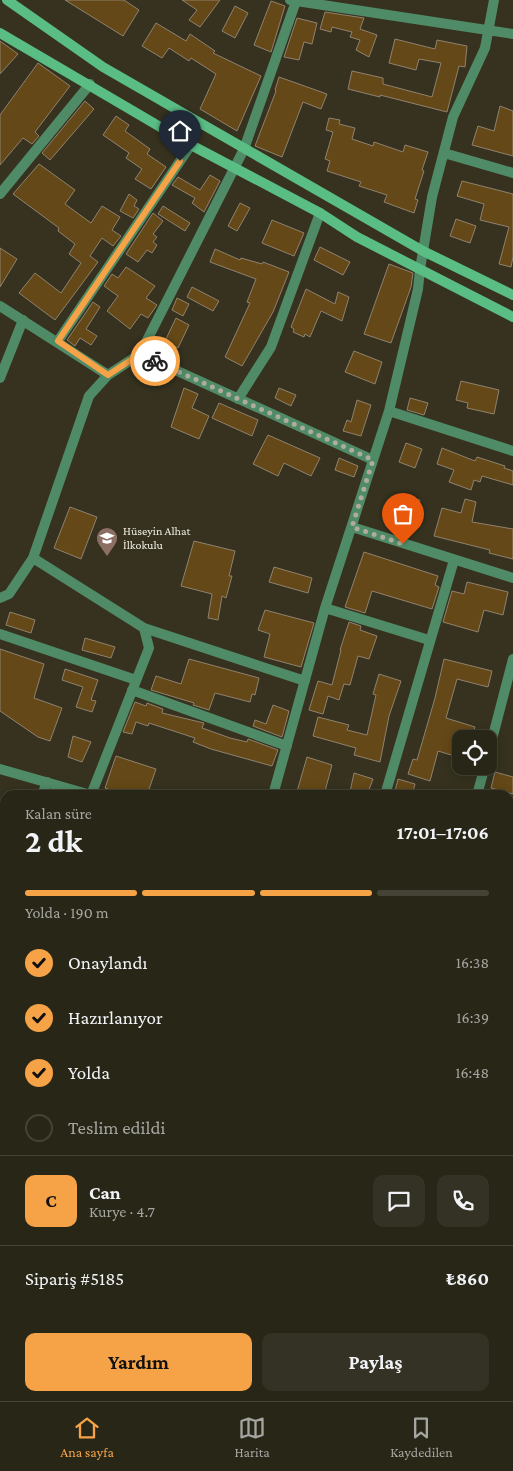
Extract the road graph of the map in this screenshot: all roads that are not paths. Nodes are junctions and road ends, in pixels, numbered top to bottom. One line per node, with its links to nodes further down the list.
1 (8, 0): 9 (street)
2 (293, 0): 4 (street); 9 (street)
3 (494, 0): 4 (street)
4 (489, 30): 6 (street); 10 (street)
5 (0, 33): 7 (street)
6 (513, 34)
7 (90, 84): 8 (street); 13 (street)
8 (191, 145): 11 (street); 21 (street)
9 (244, 149): 11 (street); 15 (street)
10 (444, 153): 12 (street); 15 (street)
11 (234, 168): 14 (street); 22 (street)
12 (513, 173)
13 (0, 194)
14 (320, 213): 16 (street); 25 (street)
15 (423, 251): 16 (street); 17 (street)
16 (420, 269): 19 (street); 26 (street)
17 (513, 295)
18 (0, 306): 20 (street)
19 (513, 317)
20 (23, 320): 21 (street); 24 (street)
21 (58, 341): 23 (street)
22 (140, 354): 23 (street); 25 (street)
23 (108, 375): 30 (street)
24 (0, 378)
25 (238, 399): 28 (street)
26 (389, 411): 27 (street); 28 (street)
27 (513, 451)
28 (373, 460): 29 (street)
29 (352, 527): 31 (street); 34 (street)
30 (32, 558): 33 (street); 35 (street)
31 (454, 560): 32 (street); 37 (street)
32 (513, 578)
33 (0, 598)
34 (325, 608): 37 (street); 39 (street)
35 (144, 628): 39 (street); 41 (street)
36 (0, 634): 41 (street)
37 (429, 640): 51 (street)
38 (513, 659): 40 (street)
39 (305, 680): 43 (street)
40 (511, 680): 42 (street)
41 (134, 685): 43 (street); 49 (street)
42 (496, 730)
43 (286, 746): 50 (street)
44 (0, 769): 46 (street)
45 (483, 775): 52 (street)
46 (47, 782): 47 (street); 48 (street)
47 (44, 790)
48 (74, 790)
49 (93, 790)
50 (274, 790)
51 (386, 790)
52 (478, 790)

